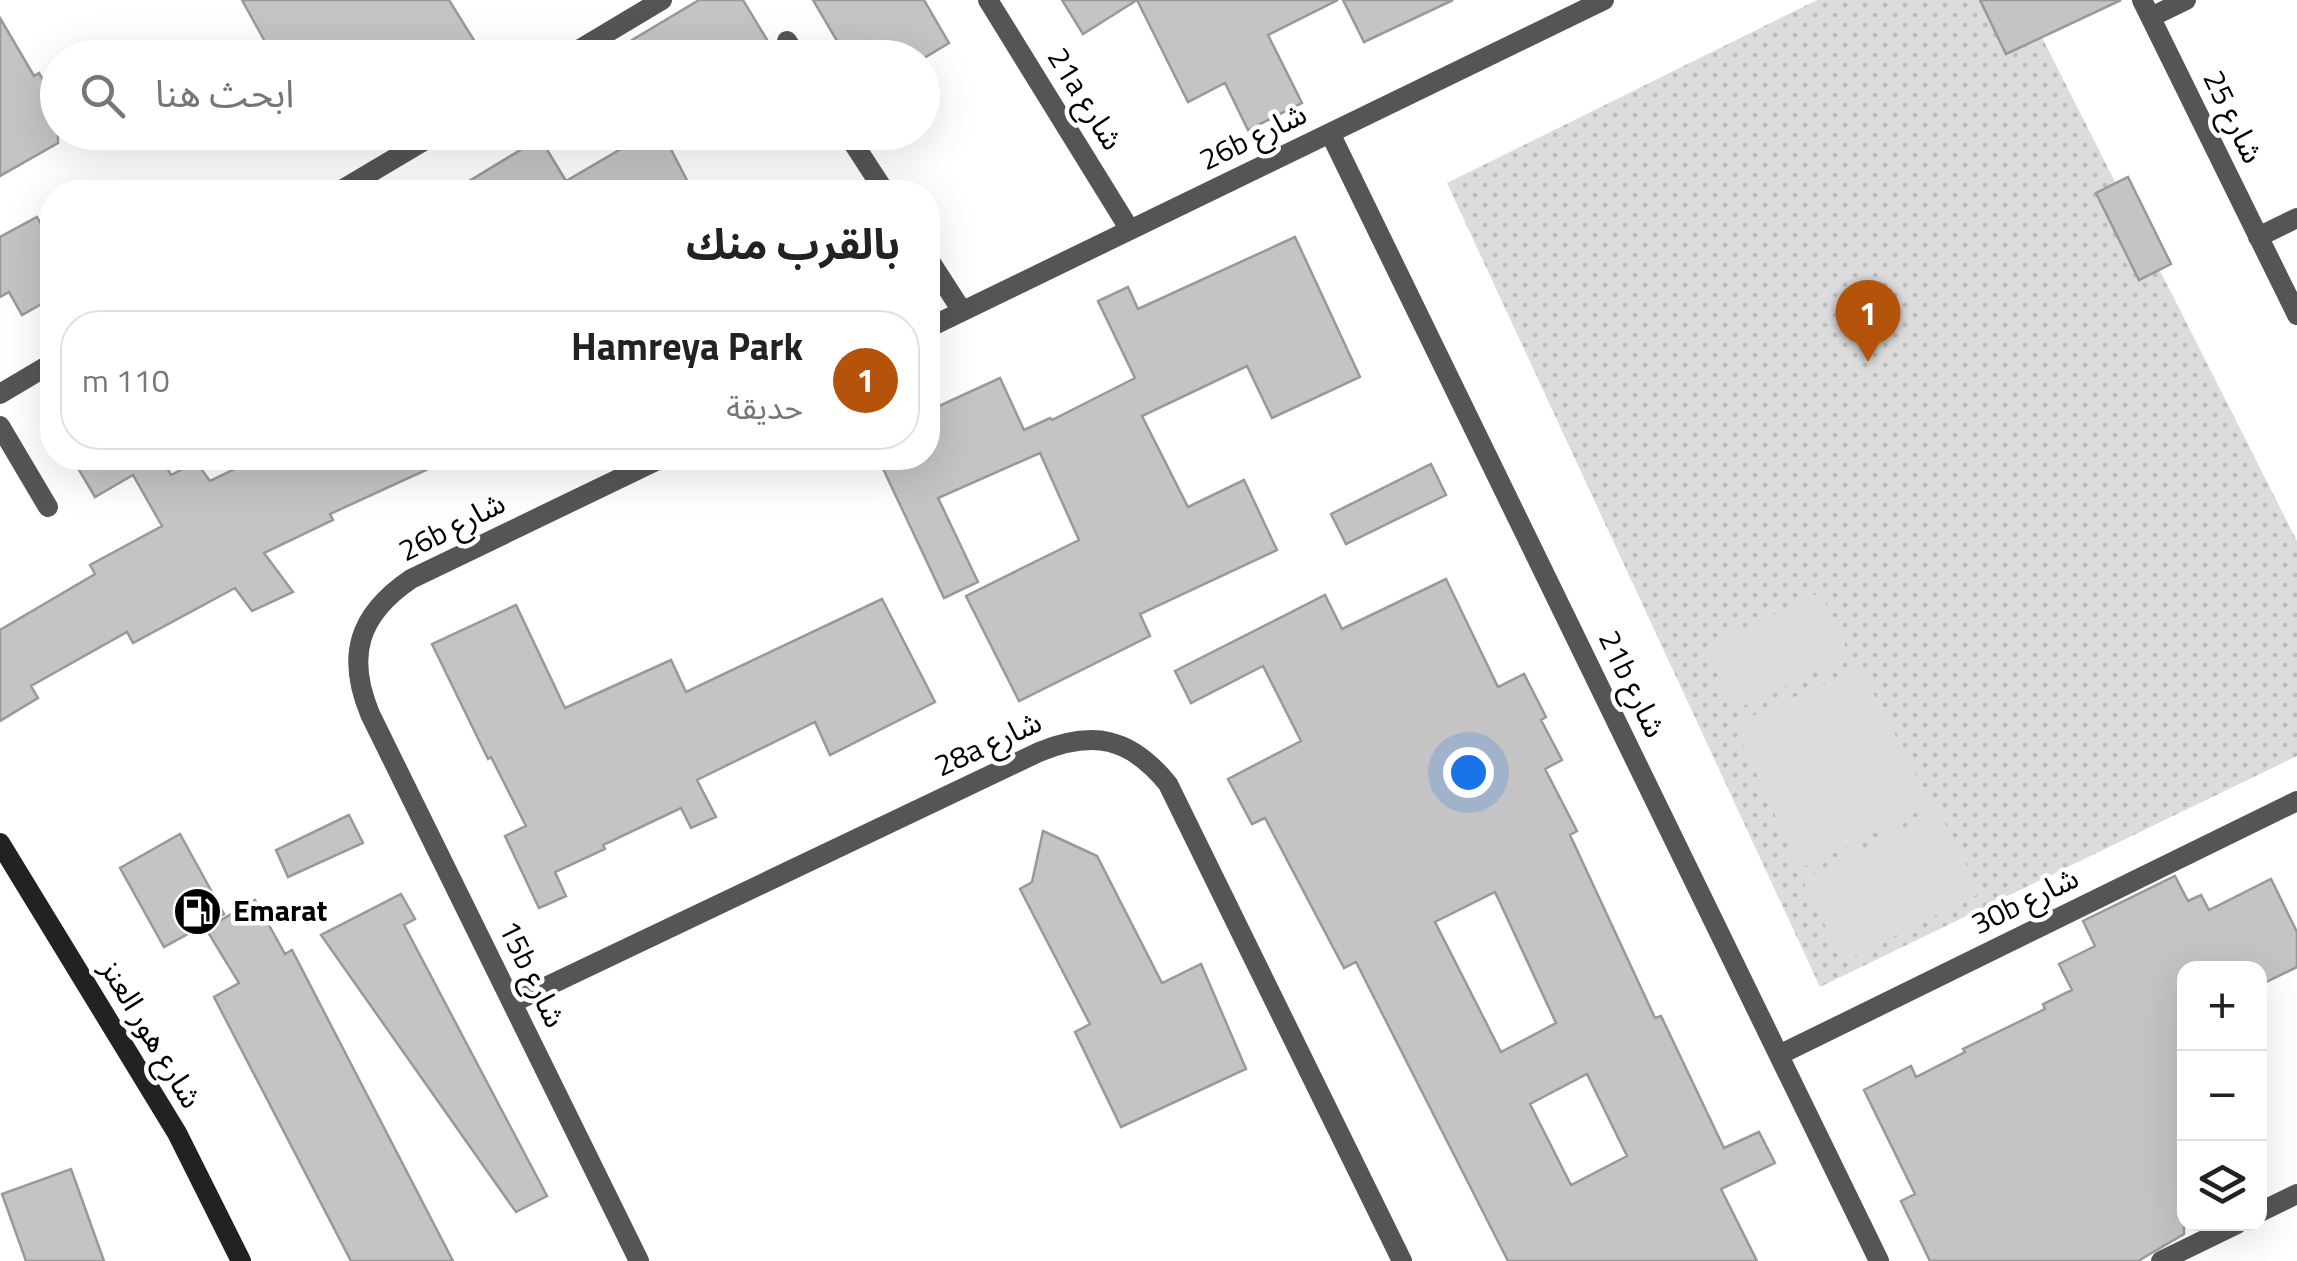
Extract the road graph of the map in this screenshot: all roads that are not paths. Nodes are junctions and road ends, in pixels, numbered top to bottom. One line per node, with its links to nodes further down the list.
1 (662, 0): 6 (street)
2 (988, 0): 13 (street, 21a شارع)
3 (1604, 0): 7 (street, 26b شارع)
4 (2186, 0): 5 (street)
5 (2147, 8): 14 (street, شارع 25)
6 (595, 40)
7 (1330, 133): 13 (street, 26b شارع); 28 (street, 21b شارع)
8 (409, 150): 10 (street)
9 (858, 150): 11 (street)
10 (358, 180)
11 (877, 180)
12 (2297, 218): 14 (street)
13 (1130, 230): 16 (street, 26b شارع)
14 (2258, 237): 17 (street, شارع 25)
15 (940, 277): 16 (street)
16 (962, 311): 18 (street, 26b شارع)
17 (2297, 315)
18 (940, 322)
19 (40, 369): 20 (street)
20 (0, 394)
21 (0, 426): 23 (street)
22 (637, 470): 24 (street, 26b شارع)
23 (48, 506)
24 (370, 714): 27 (street, 15b شارع)
25 (2297, 801): 28 (street, 30b شارع)
26 (0, 843): 32 (street, شارع هور العنز)
27 (512, 1003): 33 (street, 15b شارع); 34 (street, 28a شارع)
28 (1779, 1055): 35 (street, 21b شارع)
29 (2297, 1194): 30 (street)
30 (2267, 1209)
31 (2223, 1231): 36 (street)
32 (241, 1261)
33 (640, 1261)
34 (1402, 1261)
35 (1879, 1261)
36 (2161, 1261)

